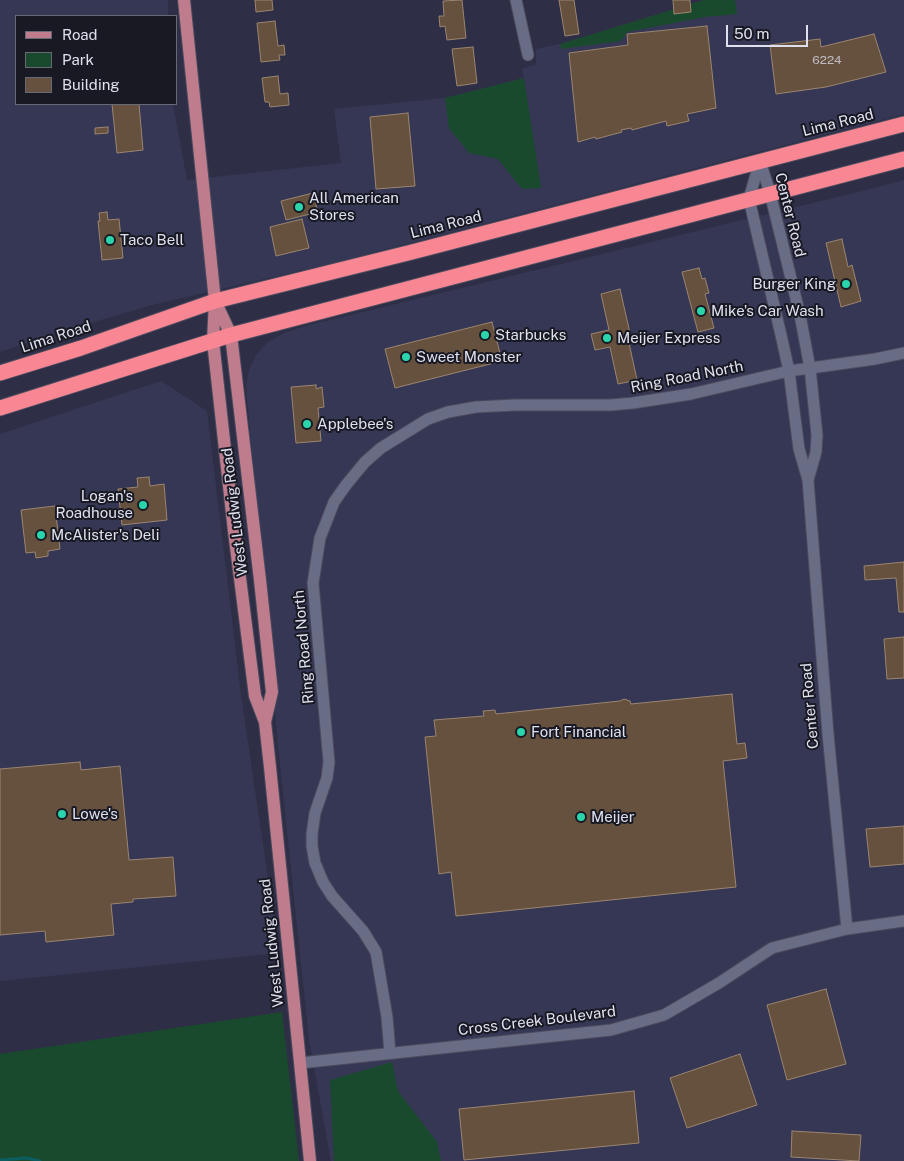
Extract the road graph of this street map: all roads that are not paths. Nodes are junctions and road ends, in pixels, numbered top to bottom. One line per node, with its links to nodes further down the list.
1 (184, 0): 9 (main road, West Ludwig Road)
2 (516, 0): 3 (street)
3 (528, 55)
4 (904, 124): 6 (highway, Lima Road)
5 (904, 159): 7 (highway)
6 (760, 161): 7 (street, Center Road); 8 (street, Center Road); 9 (highway, Lima Road)
7 (770, 193): 8 (highway); 13 (street, Center Road)
8 (749, 199): 10 (highway); 14 (street, Center Road)
9 (215, 301): 10 (main road, West Ludwig Road); 11 (main road, West Ludwig Road); 15 (highway, Lima Road)
10 (231, 334): 11 (highway); 18 (main road, West Ludwig Road)
11 (213, 341): 16 (highway); 18 (main road, West Ludwig Road)
12 (904, 353): 13 (street, Ring Road North)
13 (810, 368): 14 (street, Ring Road North); 17 (street, Center Road)
14 (789, 371): 17 (street, Center Road); 21 (street, Ring Road North)
15 (0, 374)
16 (0, 408)
17 (808, 480): 20 (street, Center Road)
18 (265, 722): 22 (main road, West Ludwig Road)
19 (904, 921): 20 (street, Cross Creek Boulevard)
20 (847, 929): 21 (street, Cross Creek Boulevard)
21 (390, 1053): 22 (street, Cross Creek Boulevard)
22 (300, 1063): 23 (main road, West Ludwig Road)
23 (310, 1161)

